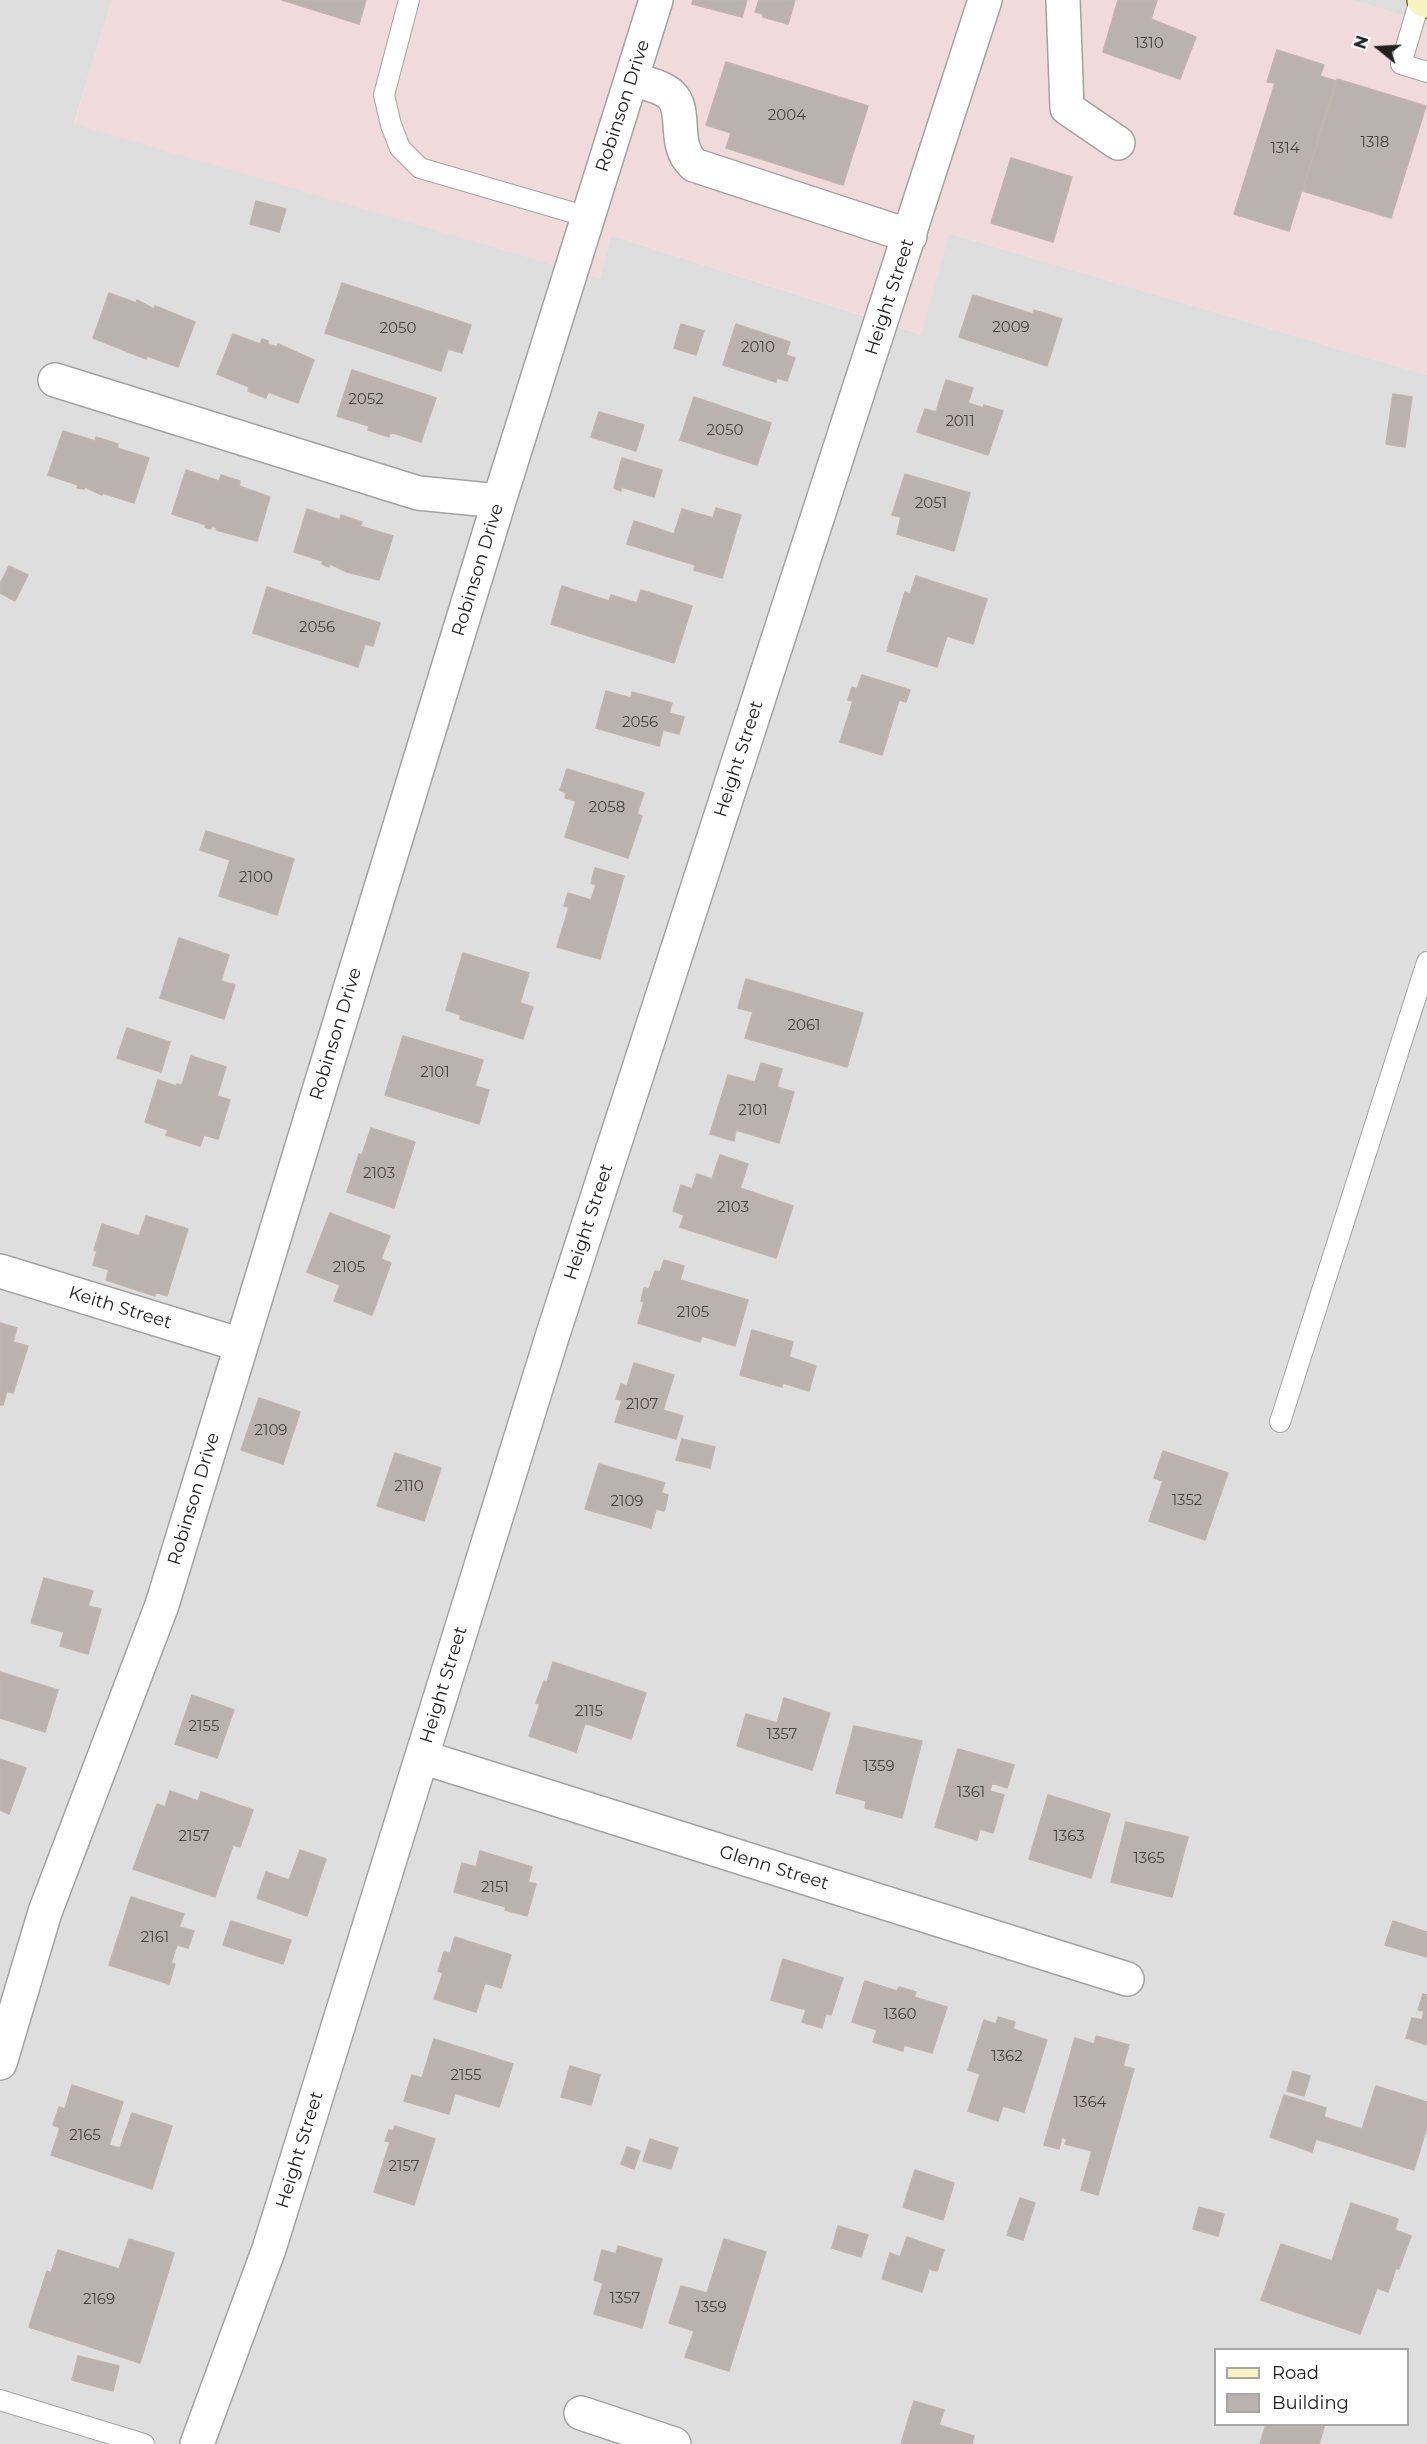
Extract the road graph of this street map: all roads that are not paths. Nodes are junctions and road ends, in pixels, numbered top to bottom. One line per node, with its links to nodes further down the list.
1 (409, 0): 9 (lane)
2 (656, 0): 7 (street, Robinson Drive)
3 (985, 0): 10 (street, Height Street)
4 (1063, 0): 8 (street)
5 (1424, 0): 6 (lane)
6 (1427, 72)
7 (632, 79): 9 (street, Robinson Drive); 10 (street)
8 (1118, 143)
9 (588, 218): 12 (street, Robinson Drive)
10 (910, 236): 17 (street, Height Street)
11 (55, 380): 12 (street)
12 (499, 501): 15 (street, Robinson Drive)
13 (1427, 962): 16 (lane)
14 (0, 1271): 15 (street, Keith Street)
15 (241, 1345): 19 (street, Robinson Drive)
16 (1280, 1422)
17 (422, 1757): 18 (street, Glenn Street); 23 (street, Height Street)
18 (1127, 1979)
19 (0, 2063)
20 (0, 2400): 22 (lane)
21 (581, 2413): 24 (street)
22 (144, 2444)
23 (197, 2444)
24 (674, 2444)

